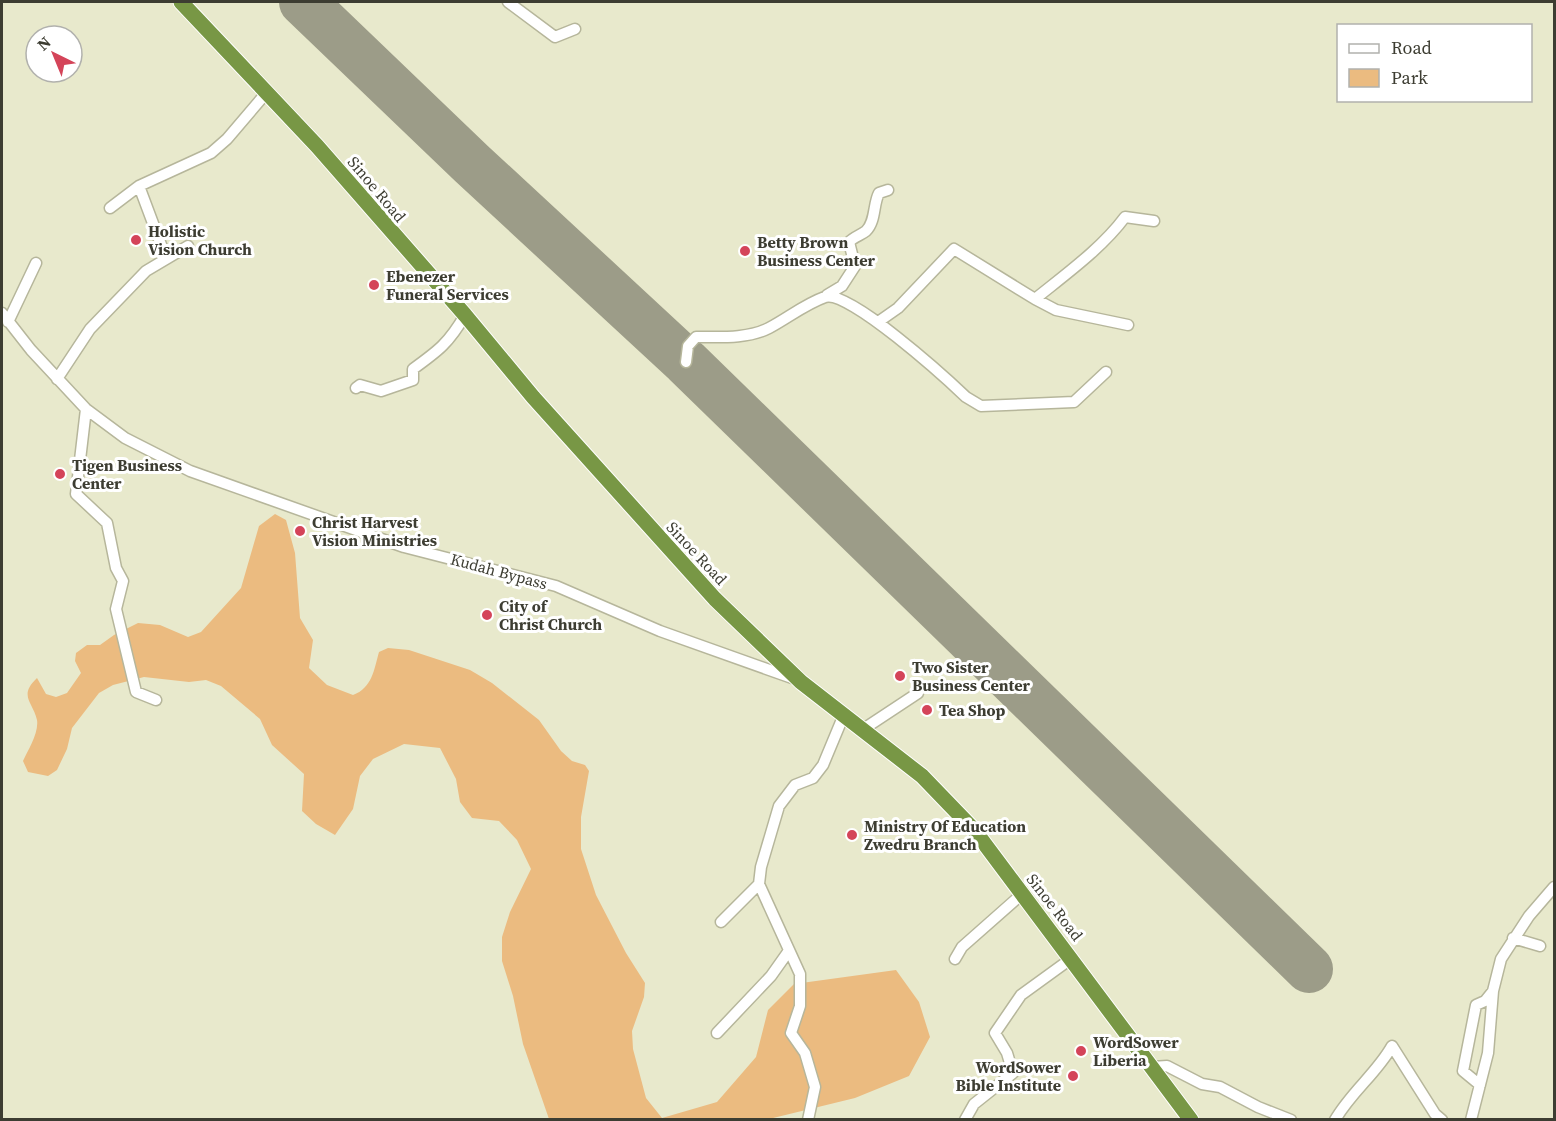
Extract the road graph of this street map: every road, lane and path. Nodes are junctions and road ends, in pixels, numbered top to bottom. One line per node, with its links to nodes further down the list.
1 (181, 2): 4 (highway, Sinoe Road)
2 (508, 2): 3 (street)
3 (575, 29)
4 (267, 92): 5 (street); 14 (highway, Sinoe Road)
5 (139, 186): 7 (street); 10 (street)
6 (888, 190): 12 (street)
7 (110, 208)
8 (1154, 221): 13 (street)
9 (188, 246): 10 (street)
10 (166, 258): 20 (street)
11 (36, 263): 15 (street)
12 (827, 296): 16 (street); 18 (street)
13 (1035, 299): 16 (street); 17 (street)
14 (465, 315): 21 (street); 23 (highway, Sinoe Road)
15 (5, 317): 20 (street, Kudah Bypass)
16 (878, 322): 19 (street)
17 (1128, 325)
18 (686, 362)
19 (1106, 372)
20 (57, 379): 22 (street, Kudah Bypass)
21 (356, 388)
22 (86, 410): 23 (street, Kudah Bypass); 25 (street)
23 (801, 682): 26 (highway, Sinoe Road)
24 (918, 693): 27 (street)
25 (156, 700)
26 (843, 717): 27 (highway, Sinoe Road); 28 (street)
27 (862, 730): 30 (highway, Sinoe Road)
28 (759, 884): 31 (street); 34 (street)
29 (1554, 887): 32 (street)
30 (1022, 894): 35 (highway, Sinoe Road); 36 (street)
31 (721, 922)
32 (1513, 938): 33 (street); 37 (street)
33 (1540, 946)
34 (788, 952): 38 (street); 41 (street)
35 (1071, 958): 39 (highway, Sinoe Road); 42 (street)
36 (955, 959)
37 (1493, 991): 40 (street); 40 (street)
38 (717, 1033)
39 (1152, 1067): 43 (highway, Sinoe Road); 44 (street)
40 (1480, 1084): 47 (street)
41 (808, 1119)
42 (965, 1119)
43 (1191, 1119)
44 (1291, 1119)
45 (1335, 1119): 46 (street)
46 (1442, 1119)
47 (1471, 1119)

